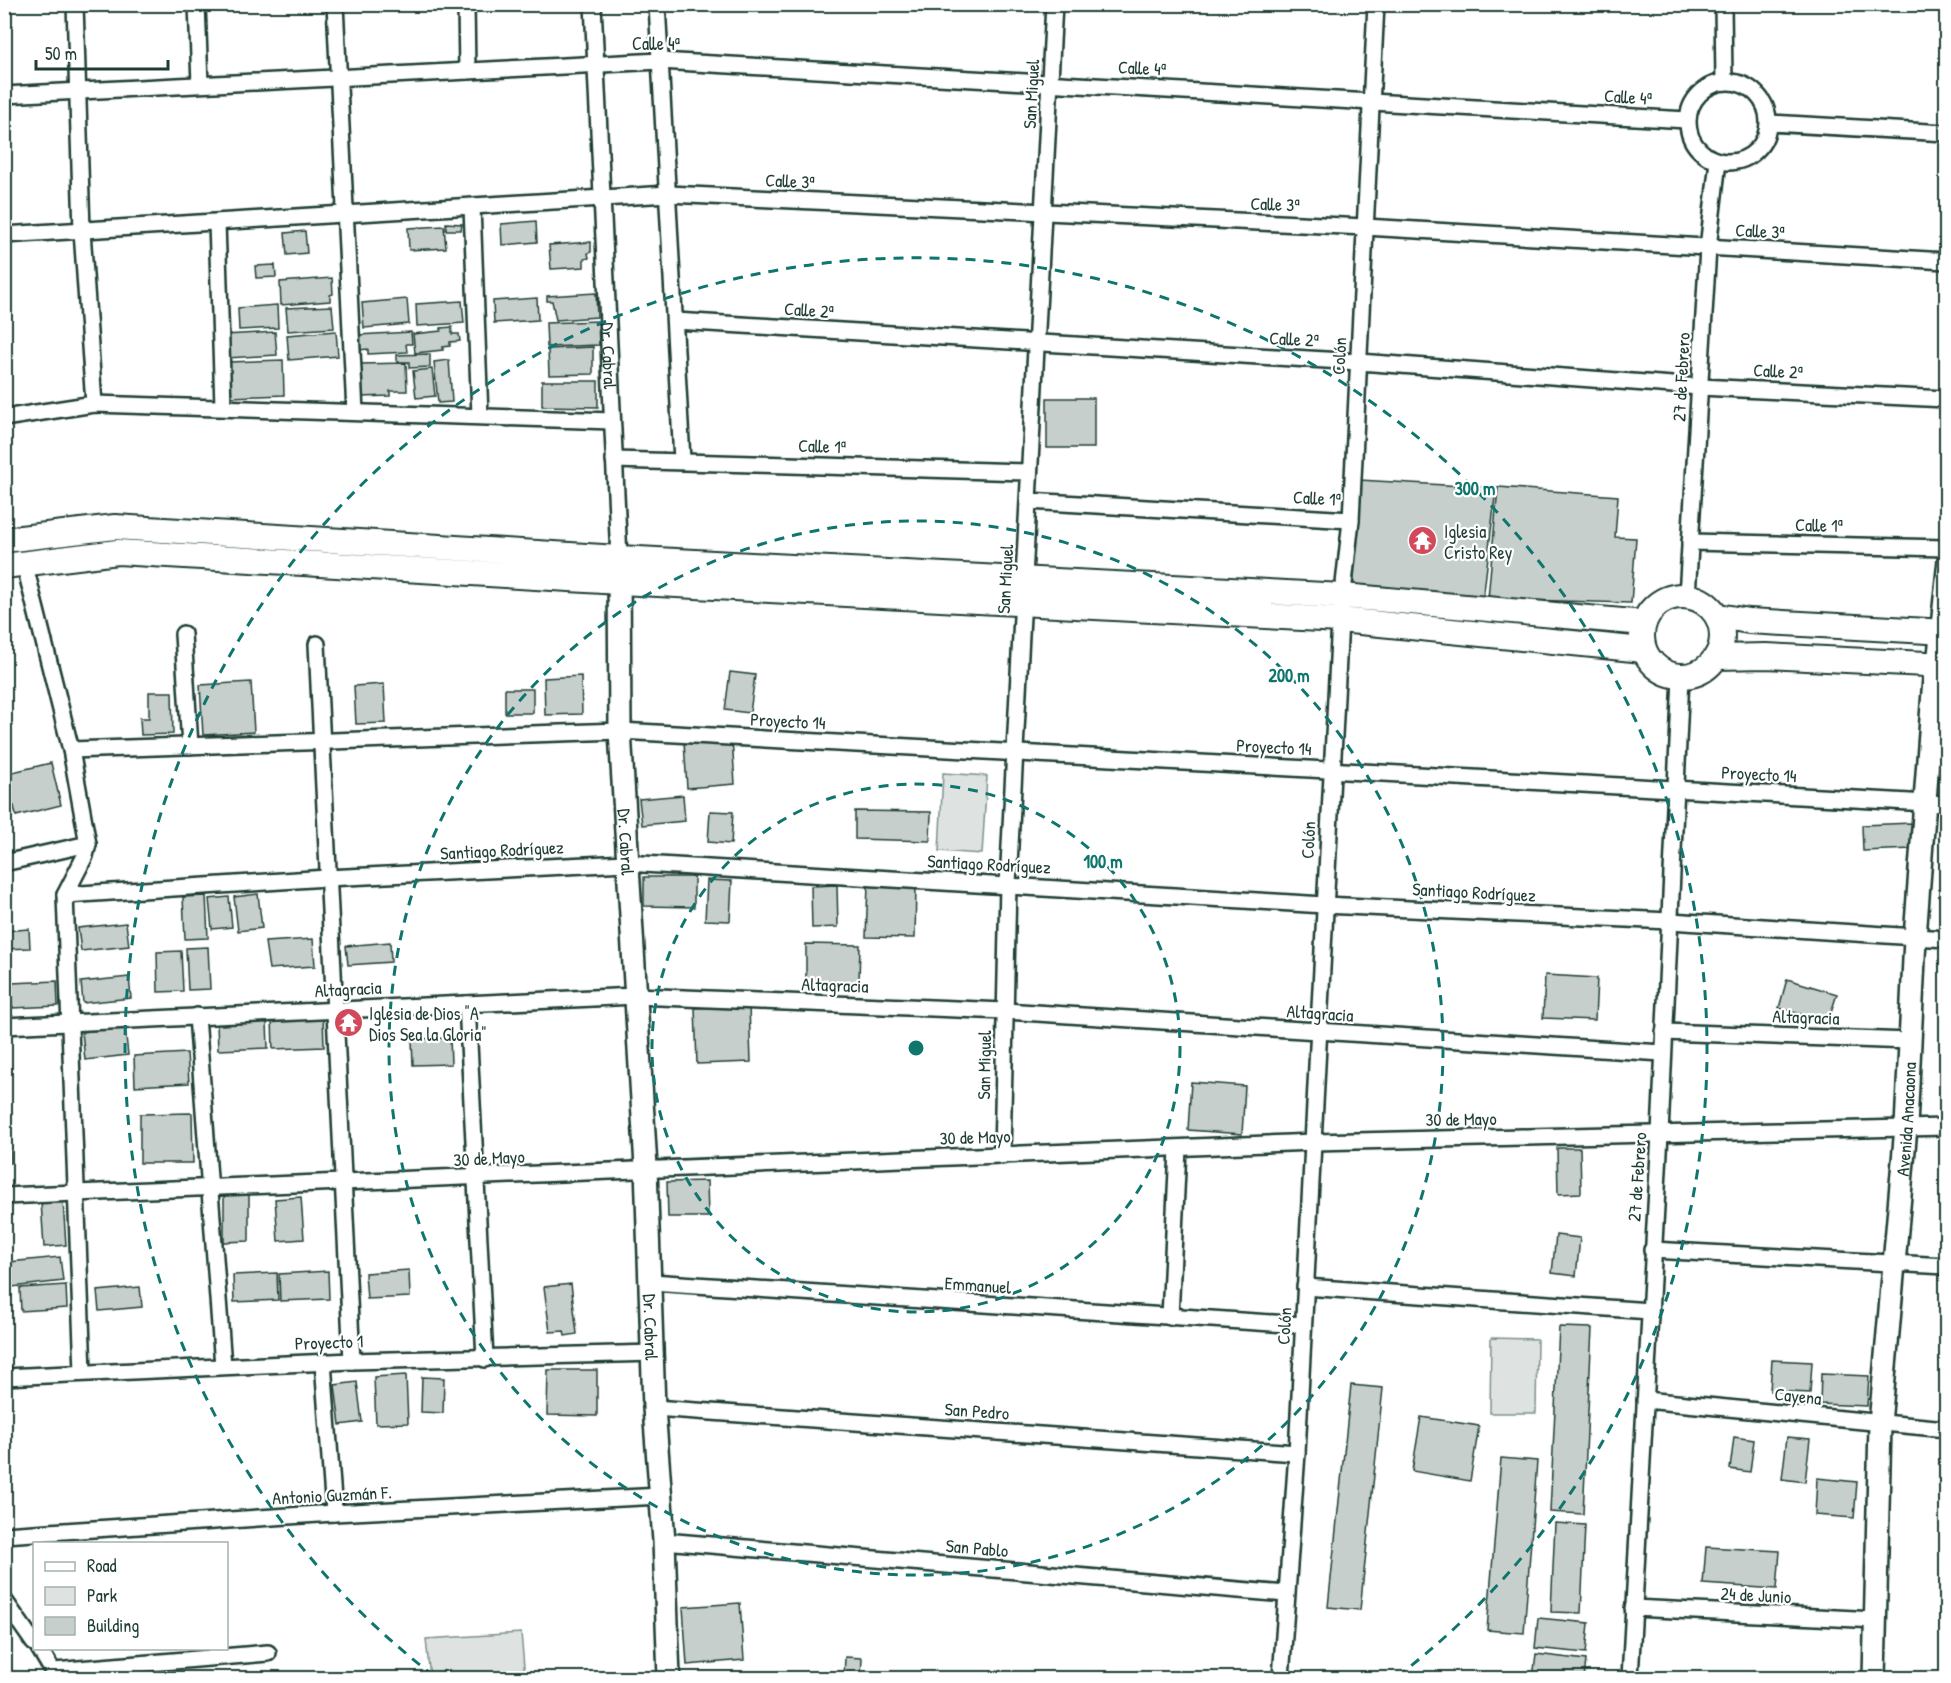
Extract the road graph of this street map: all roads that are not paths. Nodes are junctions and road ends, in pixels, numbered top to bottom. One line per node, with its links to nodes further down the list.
1 (75, 4): 17 (street)
2 (197, 4): 16 (street)
3 (335, 4): 13 (street)
4 (466, 4): 12 (street)
5 (593, 4): 11 (street, Dr. Cabral)
6 (657, 4): 10 (street)
7 (1054, 4): 15 (street, San Miguel)
8 (1376, 4): 19 (street, Colón)
9 (1723, 4): 14 (street)
10 (660, 60): 11 (street, Calle 4ª); 15 (street, Calle 4ª); 24 (street)
11 (595, 64): 12 (street, Calle 4ª); 25 (street, Dr. Cabral)
12 (467, 71): 13 (street, Calle 4ª)
13 (339, 77): 16 (street, Calle 4ª); 28 (street)
14 (1724, 82): 20 (street); 21 (street)
15 (1050, 83): 19 (street, Calle 4ª); 27 (street, San Miguel)
16 (200, 84): 17 (street, Calle 4ª)
17 (77, 91): 18 (street, Calle 4ª); 31 (street)
18 (4, 95)
19 (1371, 100): 20 (street, Calle 4ª); 30 (street, Colón)
20 (1688, 120): 23 (street)
21 (1769, 123): 22 (street); 23 (street)
22 (1947, 133)
23 (1718, 161): 33 (street, 27 de Febrero)
24 (668, 194): 25 (street, Calle 3ª); 27 (street, Calle 3ª); 35 (street)
25 (602, 200): 26 (street, Calle 3ª); 45 (street, Dr. Cabral)
26 (472, 207): 28 (street, Calle 3ª); 43 (street)
27 (1045, 214): 30 (street, Calle 3ª); 36 (street, San Miguel)
28 (346, 215): 29 (street, Calle 3ª); 42 (street)
29 (217, 223): 31 (street, Calle 3ª); 41 (street)
30 (1365, 227): 33 (street, Calle 3ª); 37 (street, Colón)
31 (82, 231): 32 (street, Calle 3ª); 40 (street)
32 (4, 235)
33 (1708, 248): 34 (street, Calle 3ª); 38 (street, 27 de Febrero)
34 (1947, 261)
35 (675, 321): 36 (street, Calle 2ª); 47 (street)
36 (1036, 345): 37 (street, Calle 2ª); 48 (street, San Miguel)
37 (1359, 362): 38 (street, Calle 2ª); 50 (street, Colón)
38 (1700, 387): 39 (street, Calle 2ª); 52 (street, 27 de Febrero)
39 (1947, 399)
40 (94, 404): 41 (street); 44 (street)
41 (223, 406): 42 (street)
42 (356, 411): 43 (street)
43 (480, 416): 45 (street)
44 (4, 418)
45 (612, 421): 46 (street, Dr. Cabral)
46 (614, 460): 47 (street, Calle 1ª); 54 (street, Dr. Cabral)
47 (682, 460): 48 (street, Calle 1ª)
48 (1029, 472): 49 (street, San Miguel)
49 (1028, 501): 50 (street, Calle 1ª); 58 (street, San Miguel)
50 (1351, 520): 59 (street, Colón)
51 (4, 540): 54 (main road)
52 (1690, 542): 53 (street, Calle 1ª); 60 (street, 27 de Febrero)
53 (1947, 548)
54 (619, 558): 57 (street, Dr. Cabral); 58 (main road)
55 (1947, 560): 64 (street, Avenida Anacaona)
56 (14, 564): 57 (main road); 74 (street)
57 (620, 582): 58 (main road); 71 (street, Dr. Cabral)
58 (1024, 592): 59 (main road); 62 (main road); 75 (street, San Miguel)
59 (1343, 596): 62 (street, Colón); 63 (main road)
60 (1687, 596): 61 (main road); 63 (main road)
61 (1718, 616): 64 (main road); 68 (main road)
62 (1340, 620): 67 (main road); 76 (street, Colón)
63 (1644, 622): 67 (main road)
64 (1942, 632): 69 (street, Avenida Anacaona)
65 (183, 634): 73 (street)
66 (317, 644): 72 (street)
67 (1643, 650): 70 (main road)
68 (1717, 657): 69 (main road); 70 (main road)
69 (1941, 664): 78 (street, Avenida Anacaona)
70 (1681, 677): 77 (street, 27 de Febrero)
71 (620, 731): 72 (street, Proyecto 14); 75 (street, Proyecto 14); 82 (street, Dr. Cabral)
72 (320, 742): 73 (street, Proyecto 14); 83 (street)
73 (190, 746): 74 (street, Proyecto 14)
74 (71, 750): 80 (street)
75 (1014, 752): 76 (street, Proyecto 14); 84 (street, San Miguel)
76 (1332, 769): 77 (street, Proyecto 14); 86 (street, Colón)
77 (1677, 790): 78 (street, Proyecto 14); 87 (street, 27 de Febrero)
78 (1925, 803): 79 (street, Proyecto 14); 88 (street, Avenida Anacaona)
79 (1947, 804)
80 (88, 844): 81 (street); 85 (street)
81 (4, 862)
82 (626, 863): 83 (street, Santiago Rodríguez); 84 (street, Santiago Rodríguez); 90 (street, Dr. Cabral)
83 (327, 878): 85 (street, Santiago Rodríguez); 92 (street)
84 (1008, 884): 86 (street, Santiago Rodríguez); 93 (street, San Miguel)
85 (65, 895): 95 (street)
86 (1324, 904): 87 (street, Santiago Rodríguez); 98 (street, Colón)
87 (1670, 921): 88 (street, Santiago Rodríguez); 97 (street, 27 de Febrero)
88 (1915, 938): 89 (street, Santiago Rodríguez); 99 (street, Avenida Anacaona)
89 (1947, 939)
90 (634, 996): 91 (street, Altagracia); 93 (street, Altagracia); 107 (street, Dr. Cabral)
91 (467, 1004): 92 (street, Altagracia); 108 (street)
92 (334, 1010): 94 (street, Altagracia); 109 (street)
93 (1005, 1011): 98 (street, Altagracia); 106 (street, San Miguel)
94 (196, 1016): 95 (street, Altagracia); 110 (street)
95 (70, 1023): 96 (street, Altagracia); 111 (street)
96 (4, 1026)
97 (1664, 1032): 99 (street, Altagracia); 100 (street, 27 de Febrero)
98 (1319, 1033): 100 (street, Altagracia); 104 (street, Colón)
99 (1910, 1041): 101 (street, Avenida Anacaona)
100 (1663, 1053): 103 (street, 27 de Febrero)
101 (1906, 1127): 102 (street, 30 de Mayo); 103 (street, 30 de Mayo); 114 (street, Avenida Anacaona)
102 (1947, 1127)
103 (1660, 1134): 104 (street, 30 de Mayo); 113 (street, 27 de Febrero)
104 (1314, 1142): 105 (street, 30 de Mayo); 117 (street, Colón)
105 (1178, 1149): 106 (street, 30 de Mayo); 119 (street)
106 (1002, 1156): 107 (street, 30 de Mayo)
107 (646, 1167): 108 (street, 30 de Mayo); 116 (street, Dr. Cabral)
108 (475, 1178): 109 (street, 30 de Mayo); 122 (street)
109 (343, 1184): 110 (street, 30 de Mayo); 123 (street)
110 (210, 1188): 111 (street, 30 de Mayo); 125 (street)
111 (75, 1194): 112 (street, 30 de Mayo); 126 (street)
112 (4, 1196)
113 (1652, 1250): 114 (street); 118 (street, 27 de Febrero)
114 (1892, 1264): 115 (street); 130 (street, Avenida Anacaona)
115 (1947, 1266)
116 (651, 1282): 119 (street, Emmanuel); 121 (street, Dr. Cabral)
117 (1305, 1287): 118 (street); 120 (street, Colón)
118 (1650, 1311): 128 (street, 27 de Febrero)
119 (1170, 1317): 120 (street, Emmanuel)
120 (1303, 1325): 132 (street, Colón)
121 (655, 1353): 122 (street, Proyecto 1); 129 (street, Dr. Cabral)
122 (485, 1359): 123 (street, Proyecto 1)
123 (352, 1361): 124 (street, Proyecto 1)
124 (323, 1362): 125 (street, Proyecto 1); 134 (street)
125 (223, 1366): 126 (street, Proyecto 1)
126 (83, 1372): 127 (street, Proyecto 1)
127 (4, 1377)
128 (1645, 1400): 130 (street, Cayena); 139 (street, 27 de Febrero)
129 (654, 1408): 132 (street, San Pedro); 133 (street, Dr. Cabral)
130 (1881, 1424): 131 (street, Cayena); 140 (street, Avenida Anacaona)
131 (1947, 1429)
132 (1297, 1453): 137 (street, Colón)
133 (661, 1496): 134 (street, Antonio Guzmán F.); 136 (street, Dr. Cabral)
134 (334, 1513): 135 (street, Antonio Guzmán F.)
135 (4, 1535)
136 (664, 1541): 137 (street, San Pablo); 145 (street, Dr. Cabral)
137 (1286, 1594): 146 (street, Colón)
138 (4, 1600): 141 (street)
139 (1634, 1608): 140 (street, 24 de Junio); 147 (street, 27 de Febrero)
140 (1876, 1620): 148 (street, Avenida Anacaona)
141 (33, 1642)
142 (40, 1650): 144 (street)
143 (268, 1653): 144 (street)
144 (56, 1675)
145 (669, 1678)
146 (1281, 1678)
147 (1630, 1678)
148 (1874, 1678)

